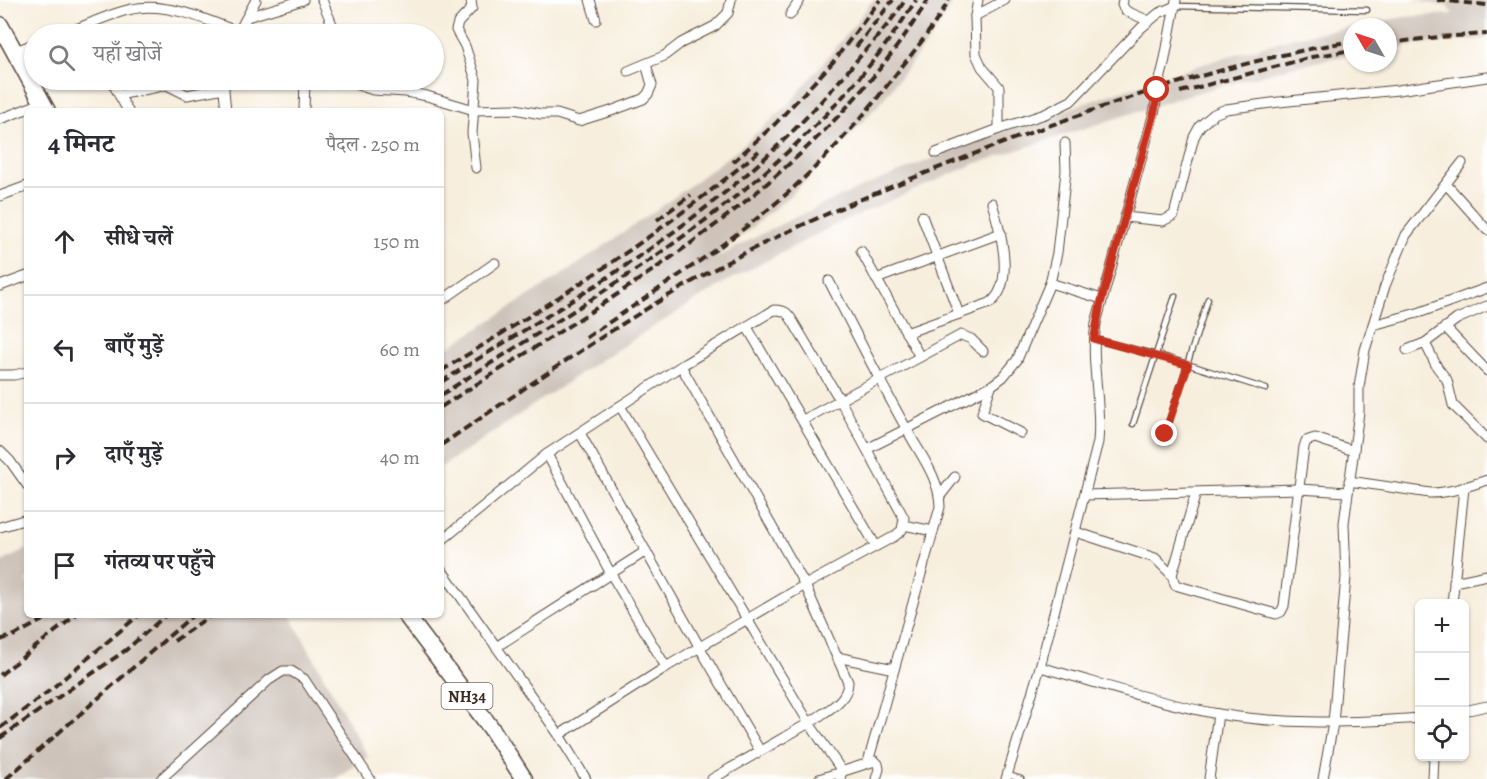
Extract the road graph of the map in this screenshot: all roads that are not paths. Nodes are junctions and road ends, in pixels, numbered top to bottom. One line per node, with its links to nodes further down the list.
1 (256, 0): 15 (street)
2 (303, 0): 15 (street)
3 (322, 0): 21 (street)
4 (471, 0): 42 (street)
5 (590, 0): 16 (street)
6 (731, 0): 25 (street)
7 (800, 0): 13 (street)
8 (978, 0): 14 (street)
9 (1005, 0): 14 (street)
10 (1123, 0): 17 (street)
11 (1175, 3): 12 (lane); 17 (street); 55 (street)
12 (1367, 10)
13 (790, 15)
14 (975, 16): 45 (street)
15 (248, 17): 20 (street)
16 (597, 20)
17 (1149, 21): 45 (street)
18 (101, 24): 19 (street)
19 (209, 24)
20 (245, 24)
21 (332, 24)
22 (0, 25): 24 (highway)
23 (24, 48): 24 (street)
24 (13, 52): 26 (highway)
25 (646, 64): 27 (street); 42 (street)
26 (24, 71)
27 (628, 71)
28 (1487, 77): 55 (street)
29 (35, 90): 38 (highway)
30 (117, 90): 37 (street)
31 (140, 90): 37 (street)
32 (177, 90): 33 (street)
33 (204, 90)
34 (224, 90): 40 (street)
35 (305, 90): 41 (street)
36 (373, 90): 42 (street)
37 (119, 94): 39 (street)
38 (45, 107)
39 (126, 108)
40 (226, 108)
41 (304, 108)
42 (474, 110): 49 (street)
43 (24, 113): 44 (street)
44 (0, 119)
45 (999, 129): 47 (street)
46 (1065, 143): 64 (street)
47 (936, 153)
48 (1462, 163): 50 (street)
49 (476, 168)
50 (1446, 184): 56 (street); 73 (street)
51 (24, 187): 52 (street)
52 (0, 196)
53 (992, 203): 57 (street)
54 (922, 216): 59 (street)
55 (1125, 217): 69 (street)
56 (1487, 230)
57 (1001, 233): 59 (street); 72 (street)
58 (861, 251): 62 (street)
59 (937, 256): 62 (street); 72 (street)
60 (495, 263): 68 (street)
61 (24, 277): 65 (street)
62 (876, 279): 76 (street)
63 (829, 282): 88 (street)
64 (1050, 283): 69 (street); 89 (street)
65 (0, 286)
66 (1487, 288): 73 (street)
67 (1175, 296): 81 (lane)
68 (444, 299)
69 (1102, 299): 77 (street)
70 (1208, 299): 83 (lane)
71 (1487, 306): 75 (street)
72 (959, 314): 76 (street)
73 (1373, 325): 101 (street)
74 (747, 327): 84 (street); 91 (street); 93 (street)
75 (1445, 327): 78 (street); 85 (street)
76 (906, 333): 82 (street)
77 (1094, 339): 81 (lane); 112 (street)
78 (1425, 343): 79 (street); 99 (street)
79 (1407, 350)
80 (983, 351): 82 (street)
81 (1155, 355): 83 (lane); 94 (lane)
82 (920, 357): 88 (street)
83 (1188, 365): 90 (lane); 98 (lane)
84 (681, 366): 92 (street); 127 (street)
85 (1487, 371)
86 (24, 373): 87 (street)
87 (0, 375)
88 (880, 379): 91 (street); 95 (street)
89 (991, 386): 95 (street); 97 (street)
90 (1266, 389)
91 (840, 400): 93 (street); 100 (street)
92 (620, 406): 96 (street); 130 (street)
93 (803, 420): 120 (street)
94 (1133, 424)
95 (906, 428): 100 (street); 113 (street)
96 (580, 433): 103 (street); 121 (street)
97 (1021, 433)
98 (1165, 434)
99 (1487, 439)
100 (867, 449): 115 (street)
101 (1354, 450): 107 (street); 109 (street)
102 (0, 451): 106 (street)
103 (547, 454): 119 (street); 123 (street)
104 (955, 477): 113 (street)
105 (1487, 480): 108 (street)
106 (24, 481)
107 (1349, 482): 108 (street); 110 (street)
108 (1464, 488): 126 (street)
109 (1299, 489): 110 (street); 111 (street); 124 (street)
110 (1348, 492): 142 (street)
111 (1196, 493): 112 (street); 124 (street)
112 (1085, 495): 118 (street)
113 (940, 496): 117 (street)
114 (24, 520): 116 (street)
115 (904, 525): 117 (street); 120 (street)
116 (0, 527)
117 (933, 531): 136 (street)
118 (1076, 532): 124 (street); 135 (street)
119 (444, 540)
120 (876, 546): 127 (street)
121 (646, 551): 123 (street); 132 (street)
122 (444, 573): 131 (street)
123 (611, 574): 131 (street); 134 (street)
124 (1172, 575)
125 (1487, 575): 126 (street)
126 (1454, 582): 128 (street)
127 (805, 585): 130 (street); 133 (street)
128 (1452, 599)
129 (408, 618): 151 (highway, NH34)
130 (747, 620): 132 (street); 141 (street)
131 (496, 647): 143 (street)
132 (699, 648): 134 (street); 144 (street)
133 (837, 657): 136 (street); 141 (street)
134 (666, 667): 143 (street)
135 (1040, 668): 139 (street); 148 (street)
136 (894, 669): 146 (street)
137 (1487, 706): 138 (street)
138 (1469, 710)
139 (1218, 714): 142 (street); 157 (street)
140 (1415, 718): 142 (street)
141 (809, 723): 144 (street); 147 (street)
142 (1333, 723): 158 (street)
143 (559, 735): 152 (street)
144 (760, 751): 153 (street)
145 (1434, 761): 159 (street)
146 (868, 762): 147 (street); 155 (street)
147 (841, 775): 154 (street)
148 (1007, 777): 156 (lane)
149 (161, 779): 150 (street)
150 (370, 779)
151 (524, 779)
152 (586, 779)
153 (712, 779)
154 (819, 779)
155 (876, 779)
156 (1021, 779)
157 (1209, 779)
158 (1323, 779)
159 (1433, 779)

